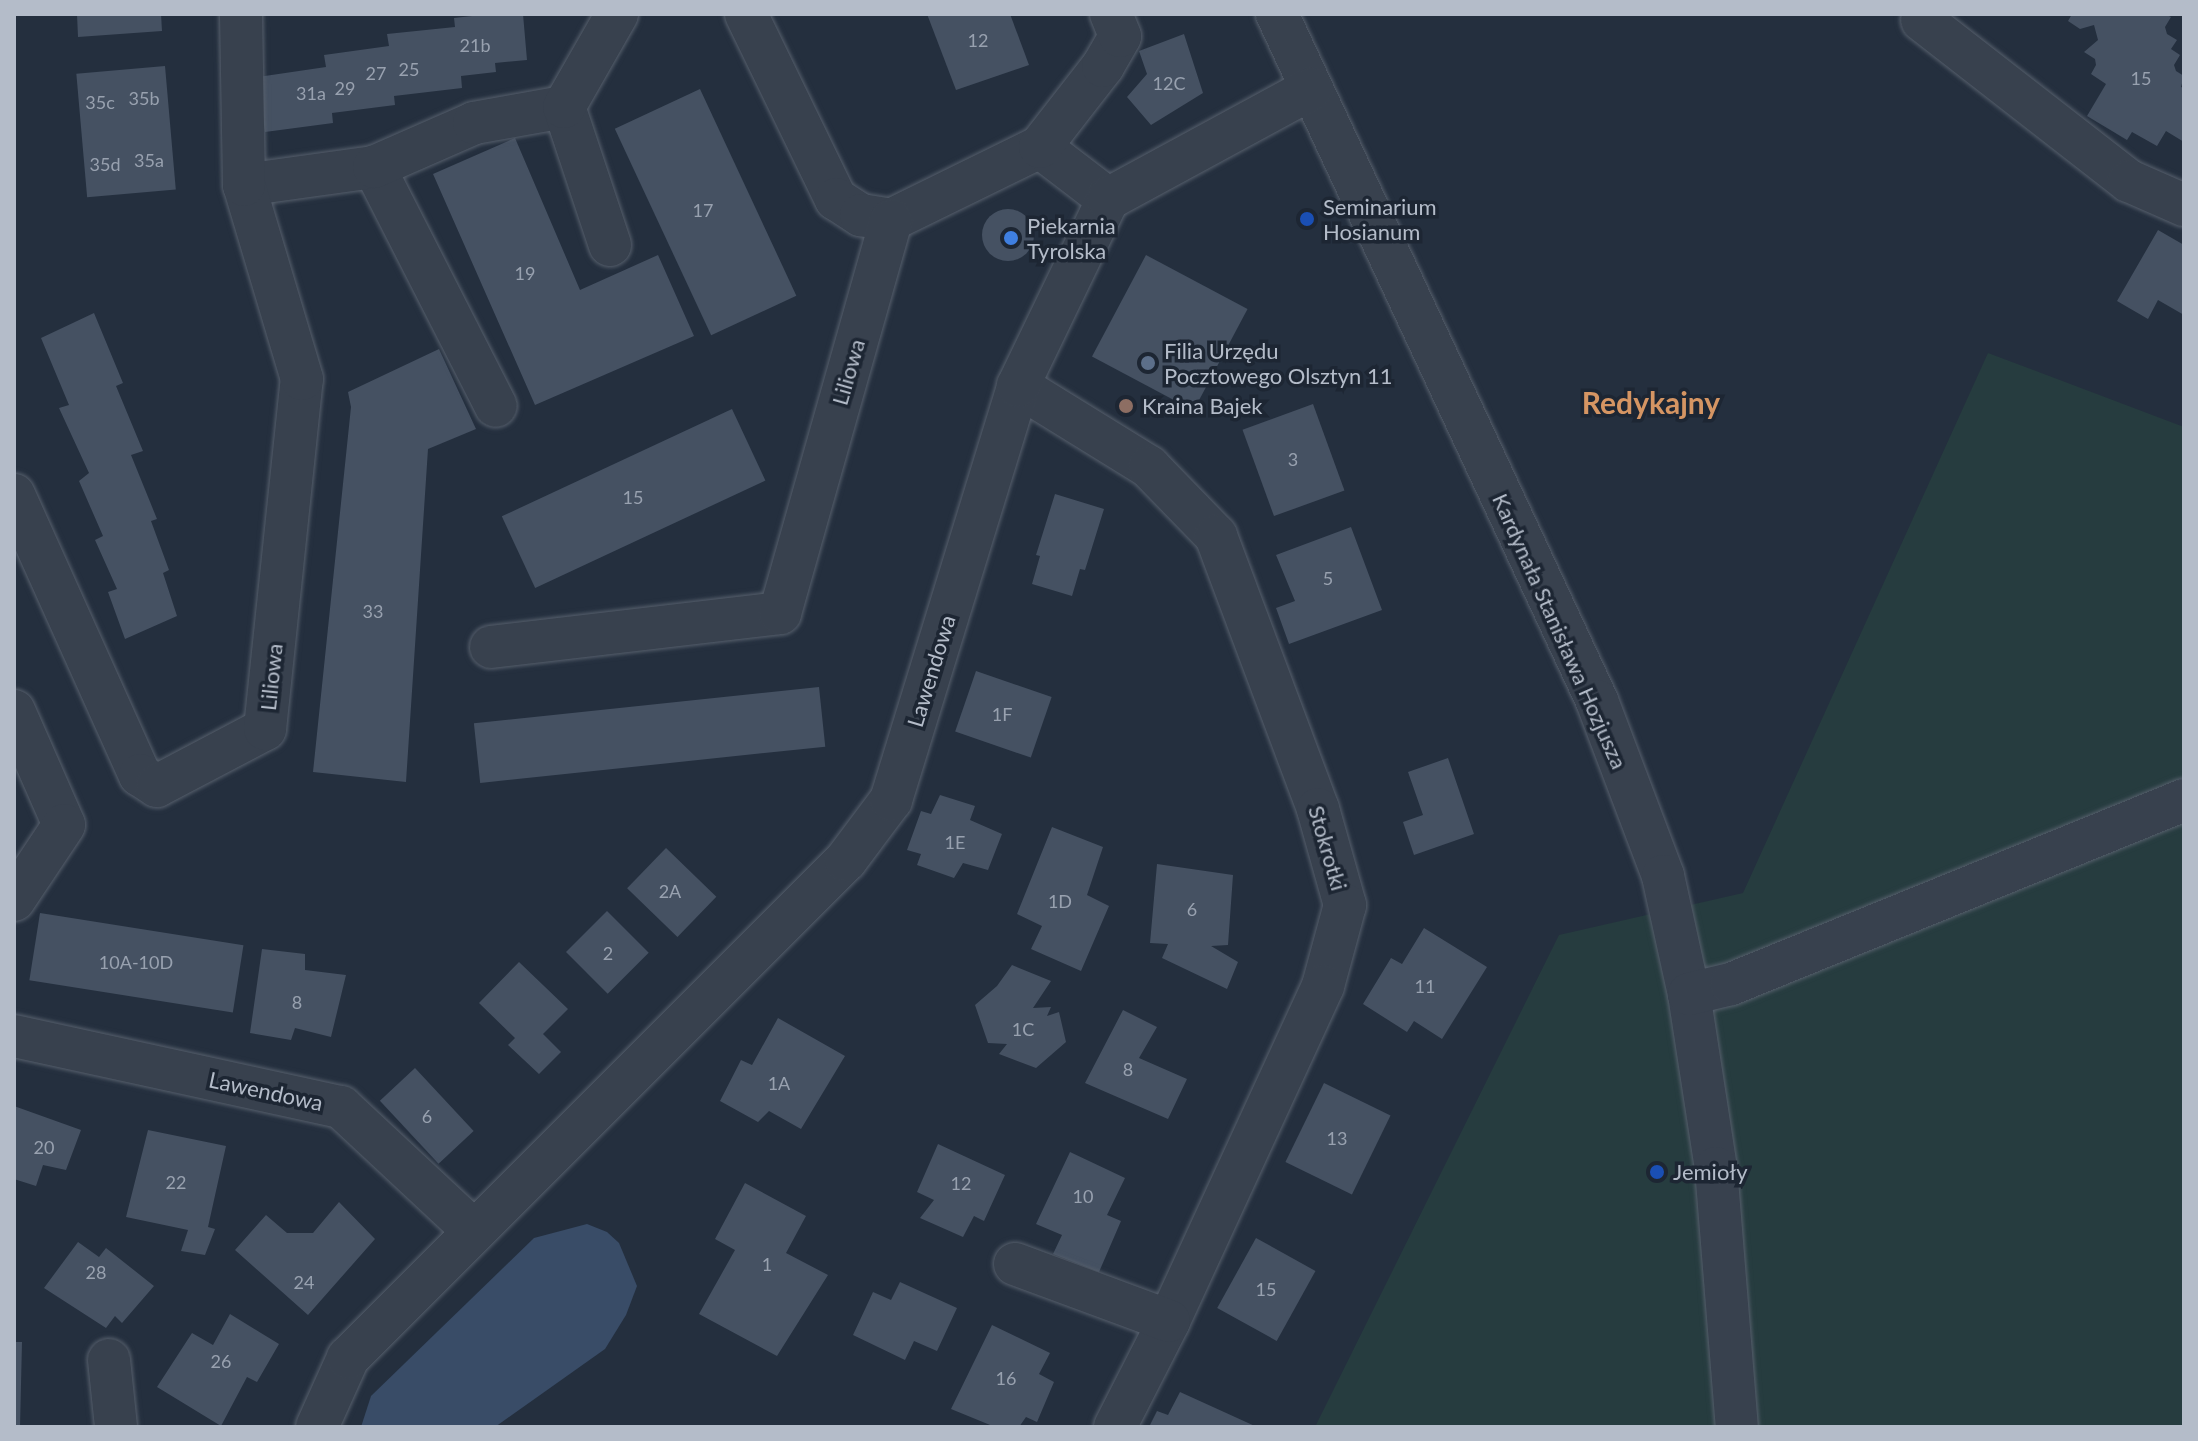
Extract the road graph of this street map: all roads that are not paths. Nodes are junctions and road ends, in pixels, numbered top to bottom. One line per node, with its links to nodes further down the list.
1 (241, 14): 11 (street, Liliowa)
2 (617, 14): 8 (street)
3 (746, 14): 14 (street)
4 (1111, 14): 9 (street)
5 (1277, 14): 7 (street, Kardynała Stanisława Hozjusza)
6 (1922, 20): 13 (street)
7 (1311, 89): 12 (street); 23 (street, Kardynała Stanisława Hozjusza)
8 (564, 107): 10 (street); 15 (street)
9 (1040, 147): 12 (street); 14 (street)
10 (374, 167): 11 (street); 17 (street)
11 (244, 185): 18 (street, Liliowa)
12 (1108, 199): 16 (street, Lawendowa)
13 (2184, 205)
14 (891, 220): 19 (street, Liliowa)
15 (610, 245)
16 (1018, 386): 25 (street, Lawendowa); 27 (street, Stokrotki)
17 (496, 406)
18 (14, 495)
19 (491, 647)
20 (14, 711): 22 (street)
21 (2184, 800): 23 (street)
22 (14, 900)
23 (1689, 994): 32 (street, Kardynała Stanisława Hozjusza)
24 (14, 1036): 25 (street, Lawendowa)
25 (473, 1230): 30 (street, Lawendowa)
26 (1015, 1264): 27 (street)
27 (1169, 1321): 31 (street, Stokrotki)
28 (109, 1360): 29 (street)
29 (116, 1427)
30 (317, 1427)
31 (1115, 1427)
32 (1737, 1427)

